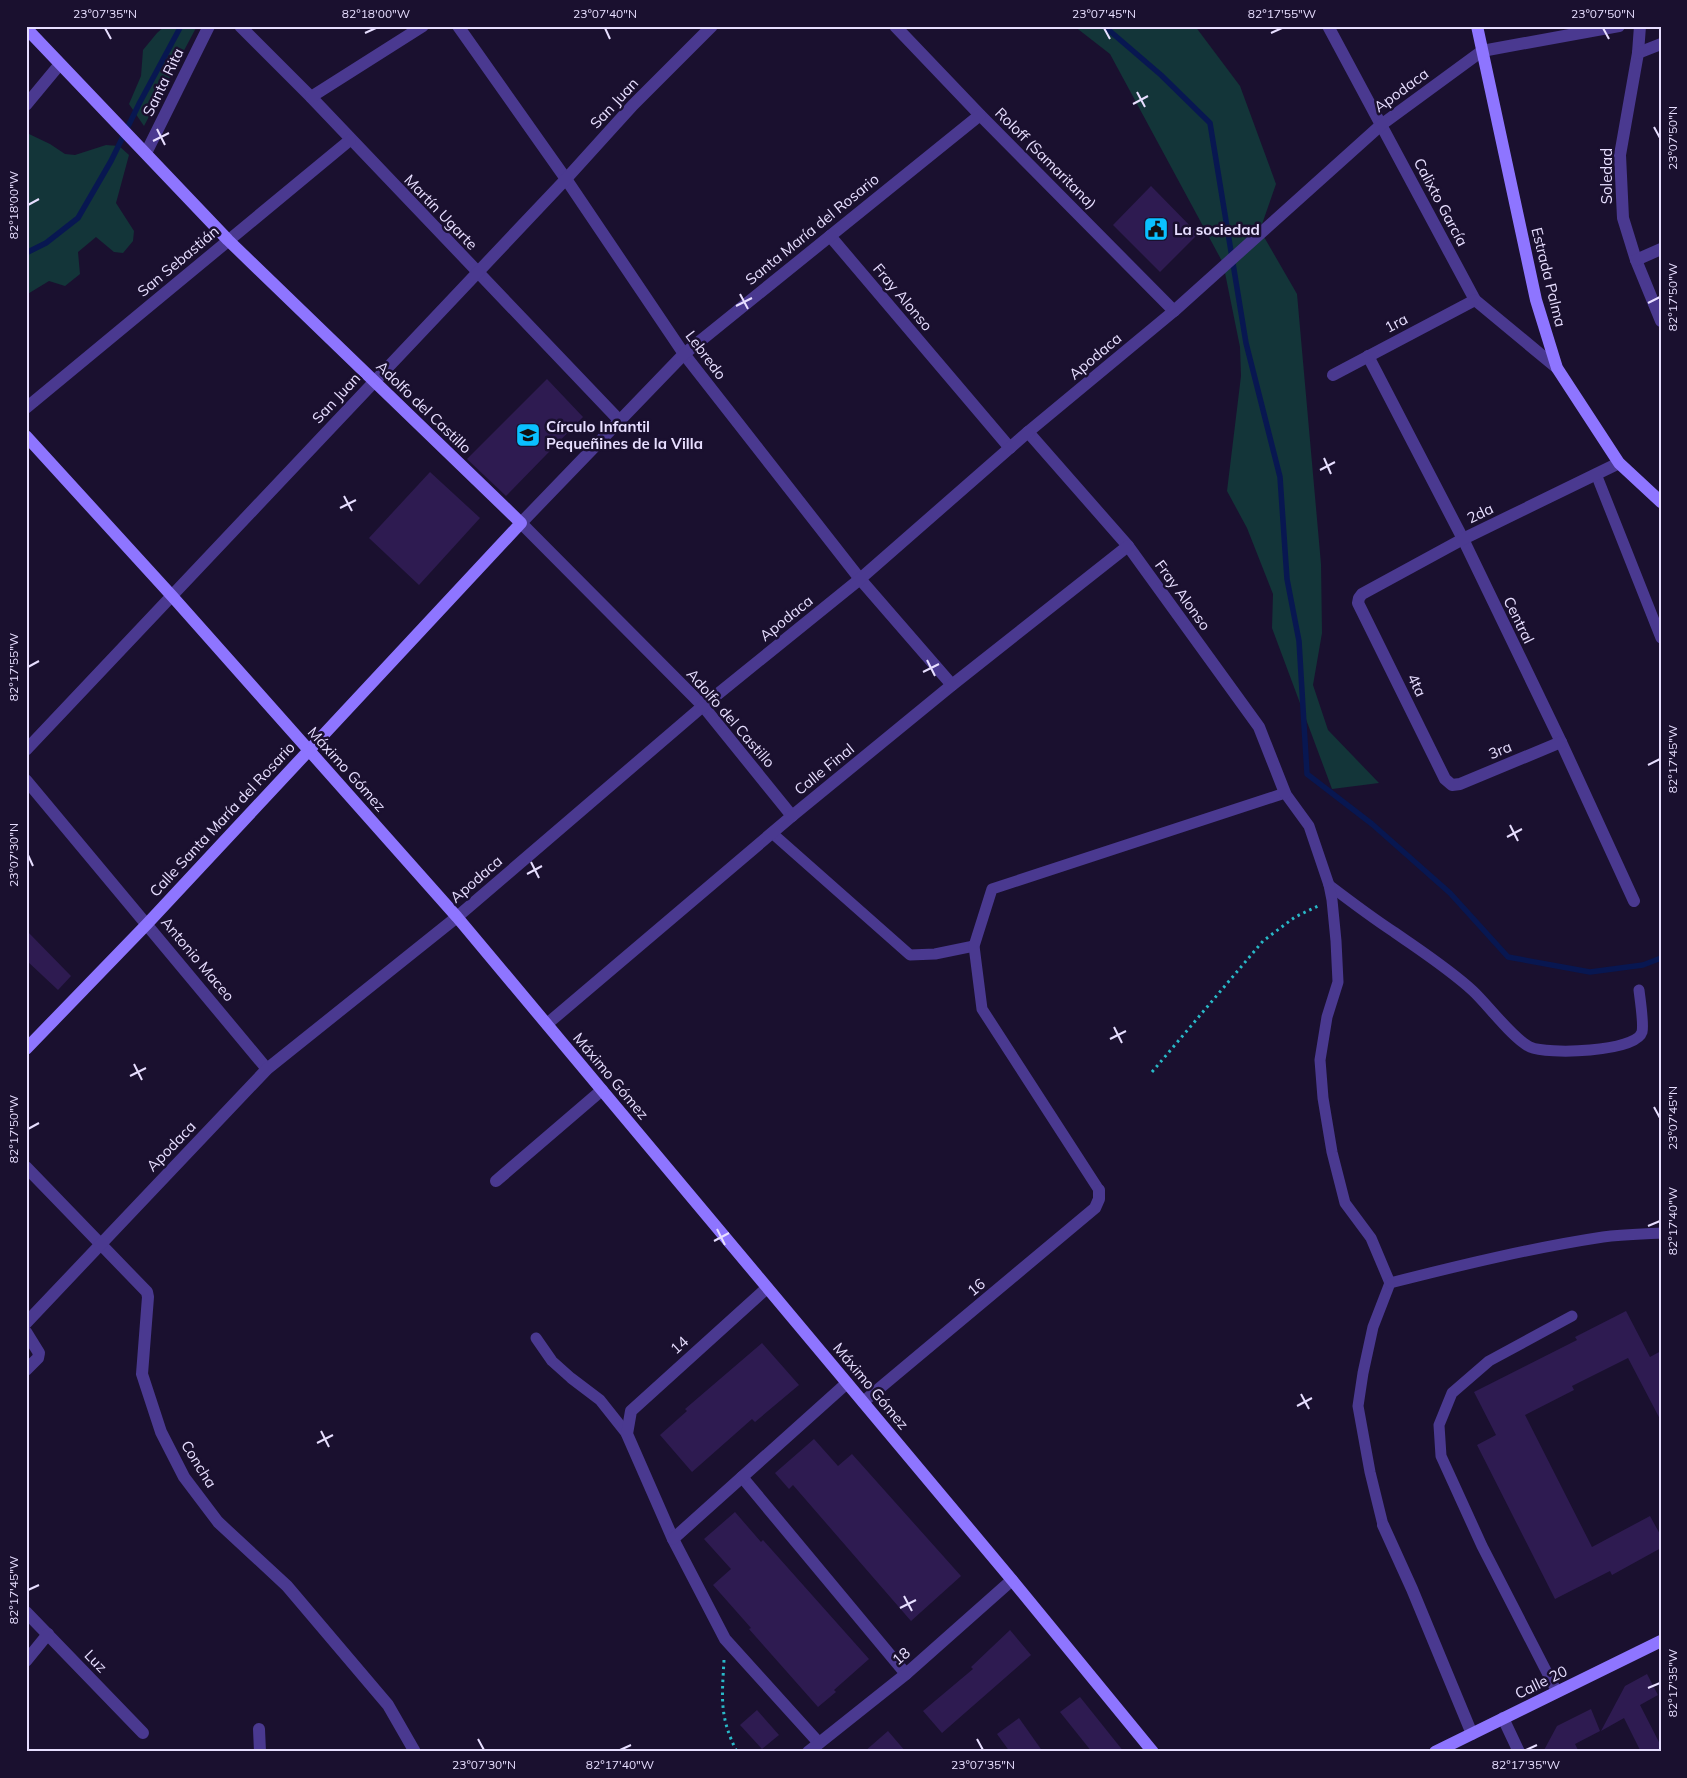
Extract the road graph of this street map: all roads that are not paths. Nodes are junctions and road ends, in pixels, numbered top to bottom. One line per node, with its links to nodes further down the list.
1 (209, 26): 21 (street, Santa Rita)
2 (240, 26): 16 (street, Martín Ugarte)
3 (423, 26): 16 (street)
4 (458, 26): 22 (street, Lebredo)
5 (712, 26): 22 (street, San Juan)
6 (895, 26): 18 (street, Roloff (Samaritana))
7 (1328, 26): 19 (street, Calixto García)
8 (1477, 26): 13 (street, Estrada Palma)
9 (1619, 26): 13 (street, Apodaca)
10 (1640, 26): 14 (street, Soledad)
11 (26, 28): 15 (street, Adolfo del Castillo)
12 (1661, 44): 14 (street)
13 (1482, 51): 19 (street, Apodaca); 33 (street, Estrada Palma)
14 (1638, 53): 26 (street, Soledad)
15 (60, 64): 17 (street); 21 (street, Adolfo del Castillo)
16 (310, 97): 20 (street, Martín Ugarte)
17 (26, 105)
18 (980, 115): 23 (street, Santa María del Rosario); 29 (street, Roloff (Samaritana))
19 (1381, 125): 28 (street, Calixto García); 29 (street, Apodaca)
20 (350, 140): 24 (street, San Sebastián); 27 (street, Martín Ugarte)
21 (142, 148): 24 (street, Adolfo del Castillo)
22 (566, 179): 27 (street, San Juan); 31 (street, Lebredo)
23 (830, 236): 31 (street, Santa María del Rosario); 40 (street, Fray Alonso)
24 (228, 240): 35 (street, Adolfo del Castillo); 36 (street, San Sebastián)
25 (1661, 249): 26 (street)
26 (1636, 260): 30 (street, Soledad)
27 (477, 273): 35 (street, San Juan); 37 (street, Martín Ugarte)
28 (1475, 300): 32 (street, 1ra); 33 (street, Calixto García)
29 (1174, 312): 38 (street, Apodaca)
30 (1661, 321)
31 (684, 354): 37 (street, Santa María del Rosario); 47 (street, Lebredo)
32 (1368, 356): 34 (street, 1ra); 45 (street, Central)
33 (1557, 368): 41 (street, Estrada Palma)
34 (1333, 375)
35 (374, 382): 44 (street, Adolfo del Castillo); 48 (street, San Juan)
36 (26, 408)
37 (619, 420): 44 (street, Santa María del Rosario)
38 (1028, 432): 40 (street, Apodaca); 46 (street, Fray Alonso)
39 (26, 436): 48 (street, Máximo Gómez)
40 (1010, 448): 47 (street, Apodaca)
41 (1619, 463): 42 (street, 2da); 43 (street, Estrada Palma)
42 (1596, 474): 45 (street, 2da); 50 (lane)
43 (1661, 502)
44 (522, 522): 52 (street, Adolfo del Castillo); 55 (street, Calle Santa María del Rosario)
45 (1463, 539): 49 (street, 2da); 53 (street, Central)
46 (1128, 546): 51 (street, Calle Final); 58 (street, Fray Alonso)
47 (860, 579): 51 (street, Lebredo); 52 (street, Apodaca)
48 (172, 596): 54 (street, San Juan); 55 (street, Máximo Gómez)
49 (1359, 598): 57 (street, 4ta)
50 (1661, 638)
51 (952, 685): 59 (street, Calle Final)
52 (703, 706): 59 (street, Adolfo del Castillo); 63 (street, Apodaca)
53 (1561, 742): 57 (street, 3ra); 62 (street, Central)
54 (26, 750)
55 (308, 750): 63 (street, Máximo Gómez); 64 (street, Calle Santa María del Rosario)
56 (26, 780): 64 (street, Antonio Maceo)
57 (1452, 785)
58 (1285, 793): 61 (lane); 65 (lane)
59 (792, 816): 60 (street, Calle Final)
60 (772, 833): 65 (lane); 67 (street, Calle Final)
61 (1329, 885): 66 (lane); 76 (lane)
62 (1634, 901)
63 (457, 917): 67 (street, Máximo Gómez); 69 (street, Apodaca)
64 (148, 924): 68 (street, Calle Santa María del Rosario); 69 (street, Antonio Maceo)
65 (974, 946): 73 (lane)
66 (1639, 990)
67 (547, 1024): 70 (street, Máximo Gómez)
68 (26, 1049)
69 (267, 1069): 75 (street, Apodaca)
70 (602, 1090): 72 (street); 77 (street, Máximo Gómez)
71 (26, 1168): 75 (street, Concha)
72 (496, 1181)
73 (1099, 1190): 84 (street, 16)
74 (1661, 1233): 76 (lane)
75 (100, 1244): 79 (street, Apodaca); 102 (street, Concha)
76 (1390, 1283): 87 (lane)
77 (766, 1288): 83 (street, Máximo Gómez); 85 (street, 14)
78 (1572, 1316): 95 (lane)
79 (26, 1323)
80 (26, 1332): 82 (street)
81 (536, 1338): 85 (lane)
82 (26, 1370)
83 (848, 1383): 84 (street, Máximo Gómez); 86 (street)
84 (863, 1402): 89 (street, Máximo Gómez)
85 (627, 1434): 88 (street)
86 (742, 1477): 88 (street); 94 (street)
87 (1383, 1525): 99 (street)
88 (673, 1539): 100 (street)
89 (1012, 1580): 94 (street, 18); 104 (street, Máximo Gómez)
90 (26, 1612): 91 (street, Luz)
91 (48, 1634): 93 (street); 98 (street, Luz)
92 (1661, 1641): 95 (street, Calle 20)
93 (26, 1661)
94 (906, 1674): 100 (street, 18)
95 (1557, 1692): 96 (street, Calle 20)
96 (1503, 1718): 99 (street, Calle 20); 106 (street)
97 (259, 1729): 101 (street)
98 (143, 1733)
99 (1472, 1734): 105 (street, Calle 20)
100 (819, 1743): 103 (street, 18)
101 (260, 1752)
102 (415, 1752)
103 (808, 1752)
104 (1153, 1752)
105 (1435, 1752)
106 (1519, 1752)

